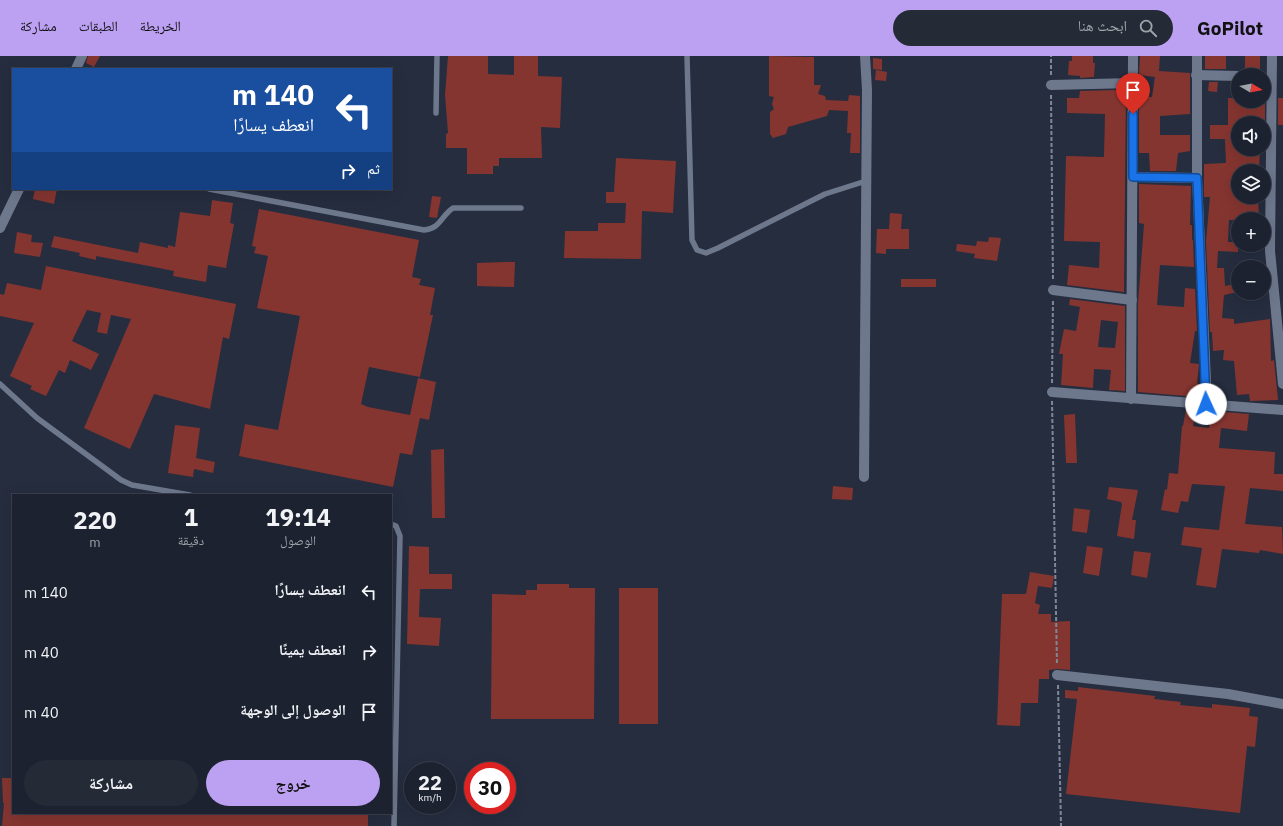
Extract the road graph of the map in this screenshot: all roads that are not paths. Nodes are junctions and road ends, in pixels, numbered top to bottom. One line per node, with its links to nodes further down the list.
1 (82, 56): 8 (street)
2 (437, 56): 15 (lane)
3 (687, 56): 18 (lane)
4 (865, 56): 18 (street)
5 (1133, 56): 12 (street)
6 (1197, 56): 10 (street)
7 (1272, 56): 9 (street)
8 (76, 68)
9 (1269, 68)
10 (1196, 75): 11 (street); 17 (street)
11 (1231, 76)
12 (1133, 83): 13 (street); 16 (street)
13 (1051, 85)
14 (1268, 108): 26 (street)
15 (436, 113)
16 (1133, 177): 17 (street); 24 (street)
17 (1197, 178): 29 (street)
18 (866, 181): 31 (street)
19 (19, 190): 22 (street)
20 (214, 190): 21 (lane)
21 (521, 208)
22 (0, 228)
23 (1053, 290): 24 (street)
24 (1132, 300): 28 (street)
25 (0, 384): 32 (lane)
26 (1283, 384)
27 (1052, 392): 28 (street)
28 (1130, 399): 29 (street)
29 (1206, 404): 30 (street)
30 (1283, 410)
31 (864, 477)
32 (184, 494)
33 (392, 524): 36 (lane)
34 (1057, 675): 35 (street)
35 (1283, 704)
36 (394, 826)

